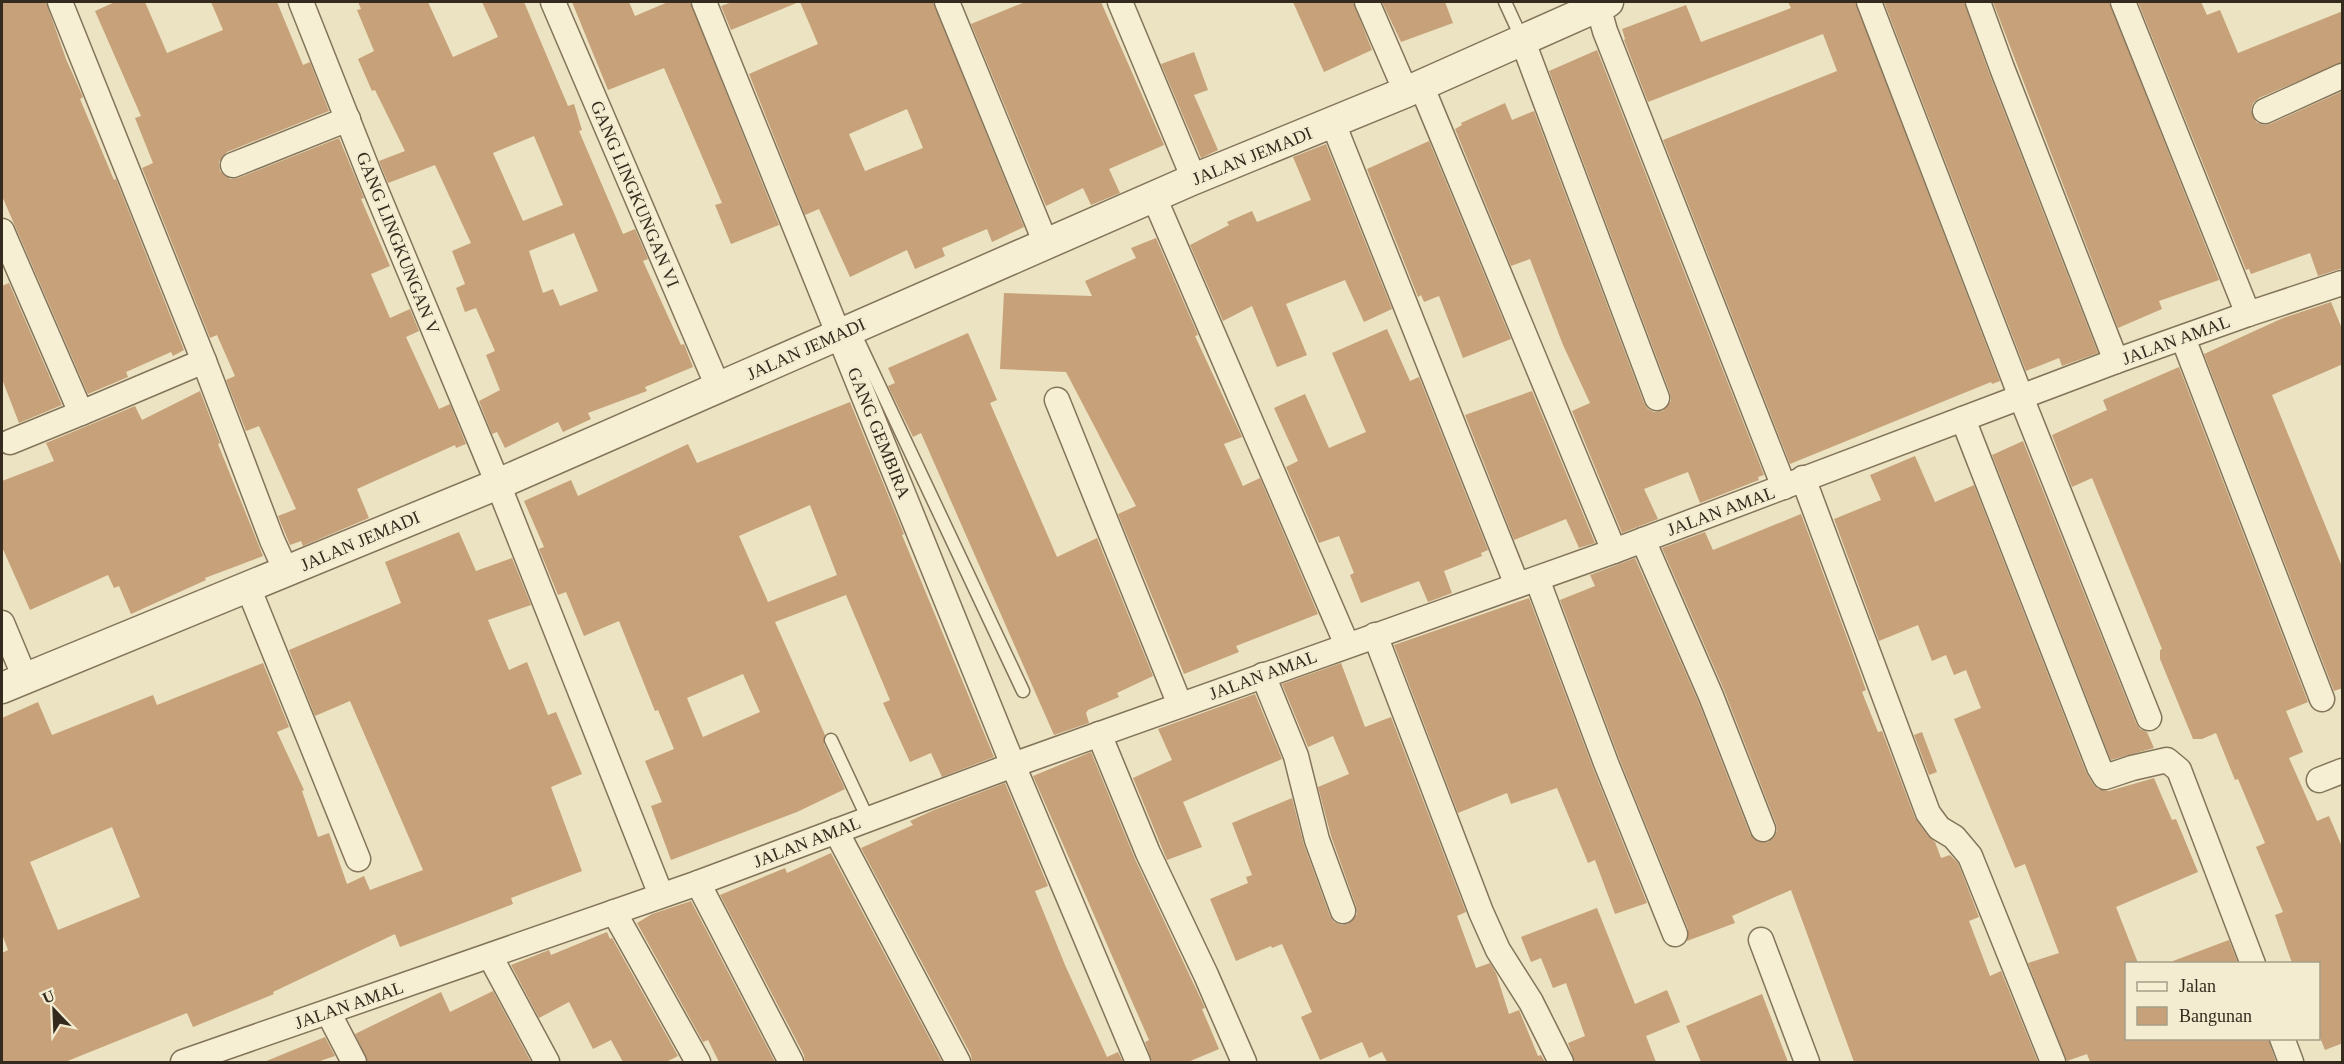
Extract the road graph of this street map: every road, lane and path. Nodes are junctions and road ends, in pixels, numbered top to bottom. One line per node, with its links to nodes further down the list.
1 (60, 2): 28 (street)
2 (301, 2): 17 (street, GANG LINGKUNGAN V)
3 (553, 2): 30 (street, GANG LINGKUNGAN VI)
4 (704, 2): 26 (street, GANG GEMBIRA)
5 (947, 2): 23 (street)
6 (1120, 2): 20 (street)
7 (1367, 2): 15 (street)
8 (1505, 2): 13 (lane)
9 (1869, 2): 32 (street)
10 (1978, 2): 29 (street)
11 (2123, 2): 25 (street)
12 (1601, 3): 13 (street, JALAN JEMADI); 37 (street)
13 (1522, 39): 15 (street, JALAN JEMADI); 31 (street)
14 (2343, 76): 16 (street)
15 (1414, 89): 18 (street, JALAN JEMADI); 40 (street)
16 (2265, 111)
17 (348, 118): 19 (street); 38 (street, GANG LINGKUNGAN V)
18 (1333, 123): 20 (street, JALAN JEMADI); 42 (street)
19 (233, 165)
20 (1194, 179): 21 (street, JALAN JEMADI)
21 (1154, 197): 23 (street, JALAN JEMADI); 46 (street)
22 (2, 231): 34 (street)
23 (1046, 244): 26 (street, JALAN JEMADI)
24 (2341, 287): 25 (street, JALAN AMAL)
25 (2248, 314): 27 (street, JALAN AMAL)
26 (846, 332): 30 (street, JALAN JEMADI); 49 (lane); 55 (street, GANG GEMBIRA)
27 (2183, 338): 29 (street, JALAN AMAL); 50 (street)
28 (204, 361): 34 (street); 41 (street)
29 (2116, 361): 32 (street, JALAN AMAL)
30 (718, 387): 38 (street, JALAN JEMADI)
31 (1657, 398)
32 (2021, 398): 35 (street, JALAN AMAL); 52 (street)
33 (1058, 400): 51 (street)
34 (81, 413): 36 (street)
35 (1963, 419): 37 (street, JALAN AMAL); 69 (street)
36 (10, 442)
37 (1794, 483): 39 (street, JALAN AMAL); 83 (street)
38 (498, 484): 41 (street, JALAN JEMADI); 63 (street, GANG LINGKUNGAN V)
39 (1643, 540): 40 (street, JALAN AMAL); 59 (street)
40 (1614, 550): 42 (street, JALAN AMAL)
41 (286, 572): 43 (street, JALAN JEMADI)
42 (1527, 582): 45 (street, JALAN AMAL); 66 (street)
43 (248, 588): 48 (street, JALAN JEMADI); 61 (street)
44 (2, 622): 48 (street)
45 (1375, 635): 46 (street, JALAN AMAL); 81 (street)
46 (1347, 645): 47 (street, JALAN AMAL)
47 (1263, 675): 51 (street, JALAN AMAL); 64 (street)
48 (13, 683)
49 (1023, 691)
50 (2322, 699)
51 (1180, 705): 53 (street, JALAN AMAL)
52 (2149, 718)
53 (1099, 734): 55 (street, JALAN AMAL); 80 (street)
54 (831, 740): 58 (lane)
55 (1013, 765): 58 (street, JALAN AMAL); 79 (street, GANG GEMBIRA)
56 (2343, 771): 57 (street)
57 (2319, 780)
58 (868, 819): 60 (street, JALAN AMAL)
59 (1763, 829)
60 (836, 831): 62 (street, JALAN AMAL); 78 (street)
61 (358, 859)
62 (698, 883): 63 (street, JALAN AMAL); 77 (street)
63 (661, 895): 65 (street, JALAN AMAL)
64 (1343, 911)
65 (614, 912): 68 (street, JALAN AMAL); 76 (street)
66 (1675, 934)
67 (1761, 940): 82 (street)
68 (490, 956): 70 (street, JALAN AMAL); 75 (street)
69 (2253, 962)
70 (327, 1012): 72 (street, JALAN AMAL); 74 (street)
71 (2283, 1040): 84 (street)
72 (243, 1053): 73 (street, JALAN AMAL)
73 (183, 1062)
74 (354, 1062)
75 (547, 1062)
76 (698, 1062)
77 (791, 1062)
78 (958, 1062)
79 (1138, 1062)
80 (1244, 1062)
81 (1561, 1062)
82 (1807, 1062)
83 (2053, 1062)
84 (2291, 1062)

